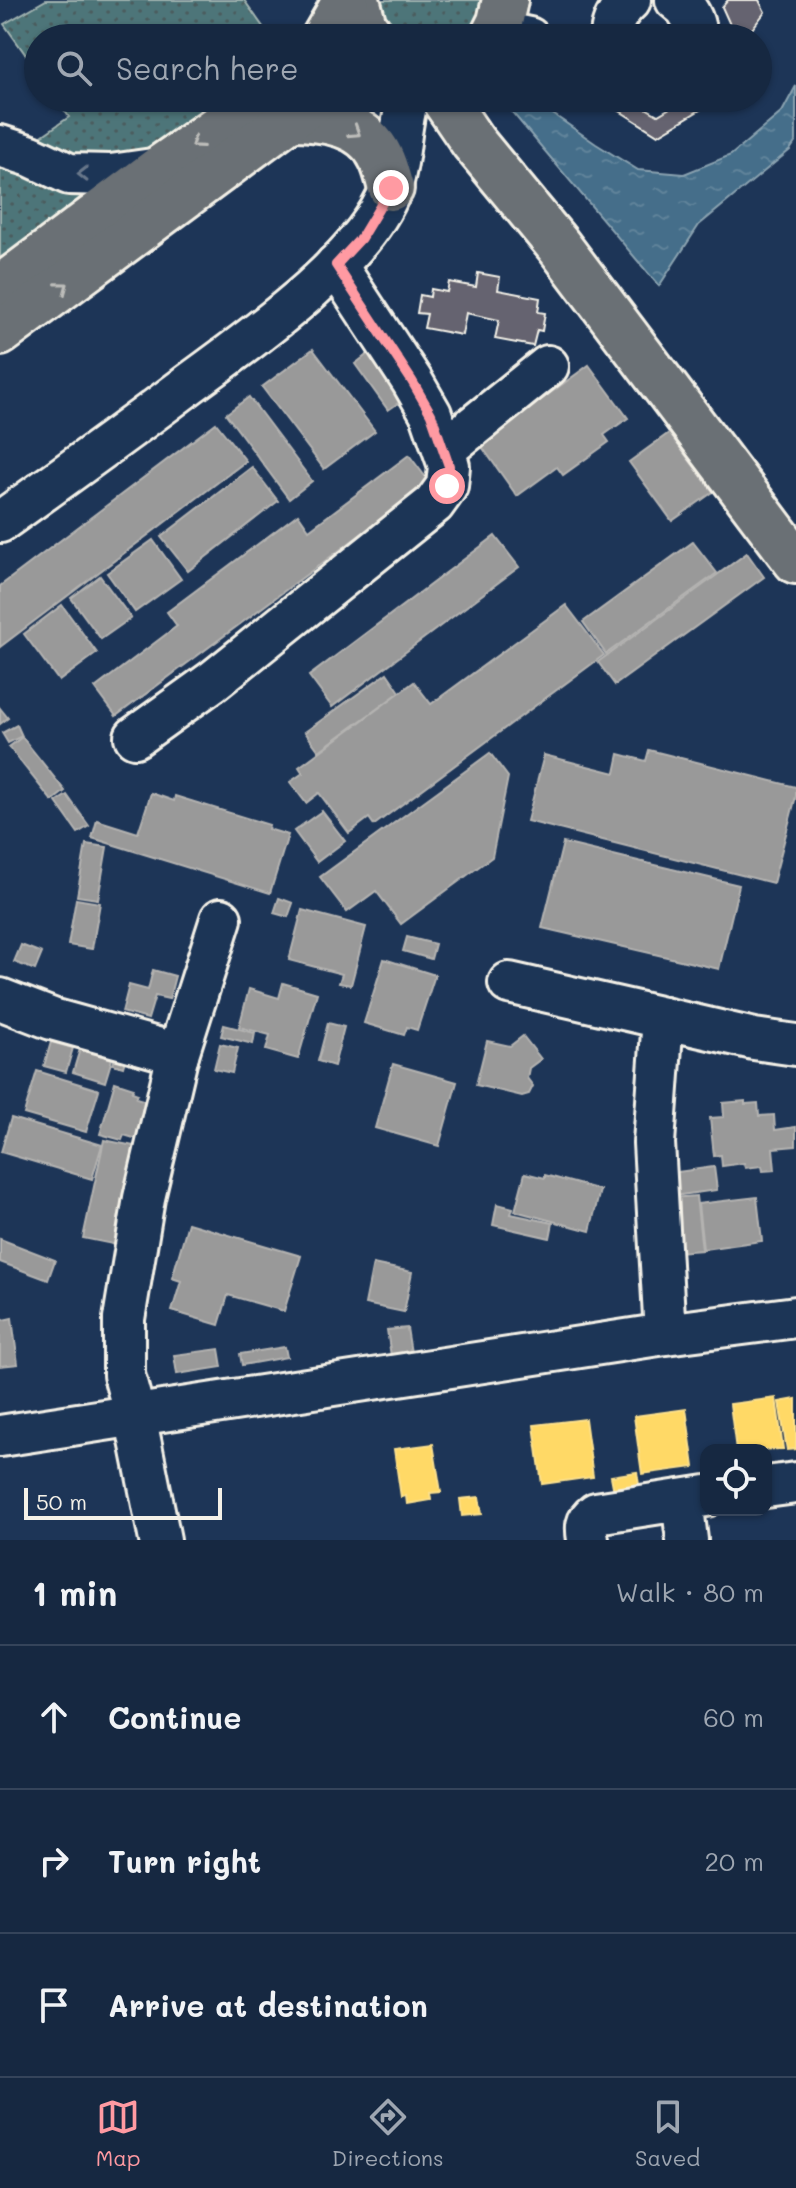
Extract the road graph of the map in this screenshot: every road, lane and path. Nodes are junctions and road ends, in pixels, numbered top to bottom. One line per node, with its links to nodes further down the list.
1 (346, 0): 4 (main road)
2 (357, 0): 5 (main road)
3 (630, 0): 6 (street)
4 (332, 24)
5 (363, 24)
6 (613, 24)
7 (275, 112): 14 (main road, one-way to 14)
8 (280, 112): 19 (main road, one-way to 8)
9 (307, 112): 16 (main road, one-way to 16)
10 (401, 112): 16 (street)
11 (453, 112): 15 (main road)
12 (480, 112): 15 (main road)
13 (0, 146): 14 (street, one-way to 13)
14 (160, 168): 18 (main road)
15 (499, 174): 23 (main road)
16 (391, 188): 17 (street)
17 (336, 265): 21 (street); 22 (street)
18 (0, 288)
19 (0, 333)
20 (548, 366): 21 (street)
21 (444, 450): 24 (street)
22 (0, 522)
23 (796, 561)
24 (135, 737)
25 (221, 919): 30 (street)
26 (509, 983): 28 (street)
27 (0, 999): 30 (street)
28 (663, 1018): 29 (street); 32 (street)
29 (796, 1045)
30 (178, 1054): 33 (street)
31 (796, 1317): 32 (street)
32 (665, 1334): 33 (street)
33 (135, 1415): 34 (street); 38 (street)
34 (0, 1436)
35 (796, 1483): 36 (street)
36 (772, 1486)
37 (694, 1498): 39 (street); 40 (street)
38 (160, 1540)
39 (588, 1540)
40 (687, 1540)

